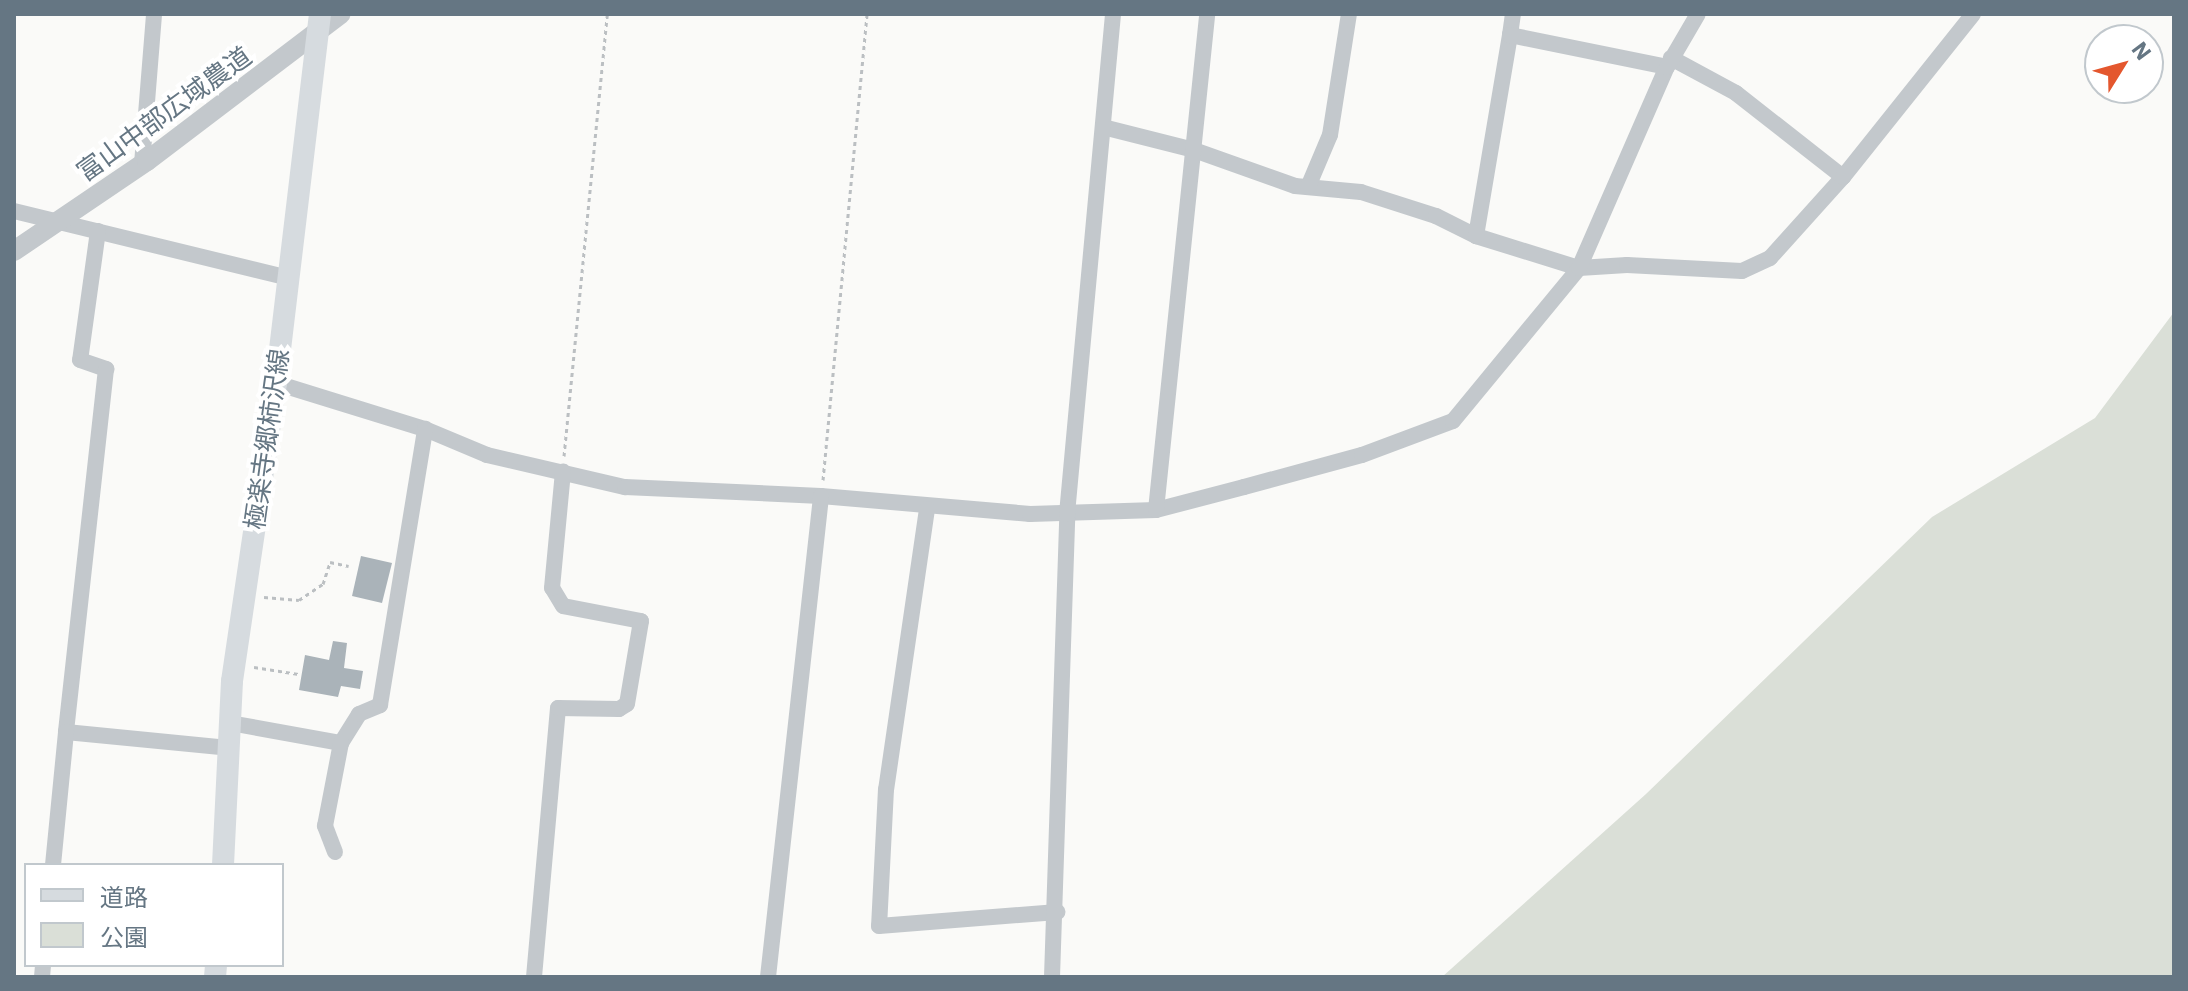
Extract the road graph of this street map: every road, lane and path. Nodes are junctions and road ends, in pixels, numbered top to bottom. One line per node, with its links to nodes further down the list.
1 (154, 14): 16 (street)
2 (341, 14): 11 (street, 富山中部広域農道)
3 (607, 14): 28 (path)
4 (867, 14): 29 (path)
5 (1113, 14): 14 (street)
6 (1207, 14): 15 (street)
7 (1349, 14): 18 (street)
8 (1513, 14): 12 (street)
9 (1698, 14): 13 (street)
10 (1973, 14): 17 (street)
11 (318, 24): 16 (street, 富山中部広域農道); 25 (main road, 極楽寺郷柿沢線)
12 (1510, 35): 13 (street); 22 (street)
13 (1669, 62): 17 (street); 24 (street)
14 (1103, 127): 15 (street); 32 (street)
15 (1194, 150): 18 (street); 31 (street)
16 (142, 164): 20 (street, 富山中部広域農道)
17 (1843, 177): 24 (street)
18 (1308, 187): 22 (street)
19 (14, 211): 20 (street)
20 (61, 221): 21 (street); 23 (street, 富山中部広域農道)
21 (98, 231): 25 (street); 38 (street)
22 (1476, 236): 24 (street)
23 (14, 251)
24 (1579, 268): 31 (street)
25 (289, 278): 26 (main road, 極楽寺郷柿沢線)
26 (276, 383): 27 (street); 34 (main road, 極楽寺郷柿沢線)
27 (425, 429): 28 (street); 39 (street)
28 (563, 472): 29 (street); 45 (street)
29 (821, 496): 30 (street); 46 (street)
30 (927, 509): 32 (street); 44 (street)
31 (1156, 510): 32 (street)
32 (1067, 514): 44 (street)
33 (349, 566): 34 (path)
34 (245, 592): 35 (main road, 極楽寺郷柿沢線)
35 (235, 664): 36 (path); 37 (main road, 極楽寺郷柿沢線)
36 (298, 674)
37 (230, 723): 39 (street); 40 (main road, 極楽寺郷柿沢線)
38 (66, 732): 40 (street); 42 (street)
39 (341, 743): 41 (street)
40 (228, 748): 43 (main road, 極楽寺郷柿沢線)
41 (335, 852)
42 (53, 863)
43 (223, 863)
44 (1057, 912): 47 (street)
45 (534, 977)
46 (768, 977)
47 (1052, 977)

